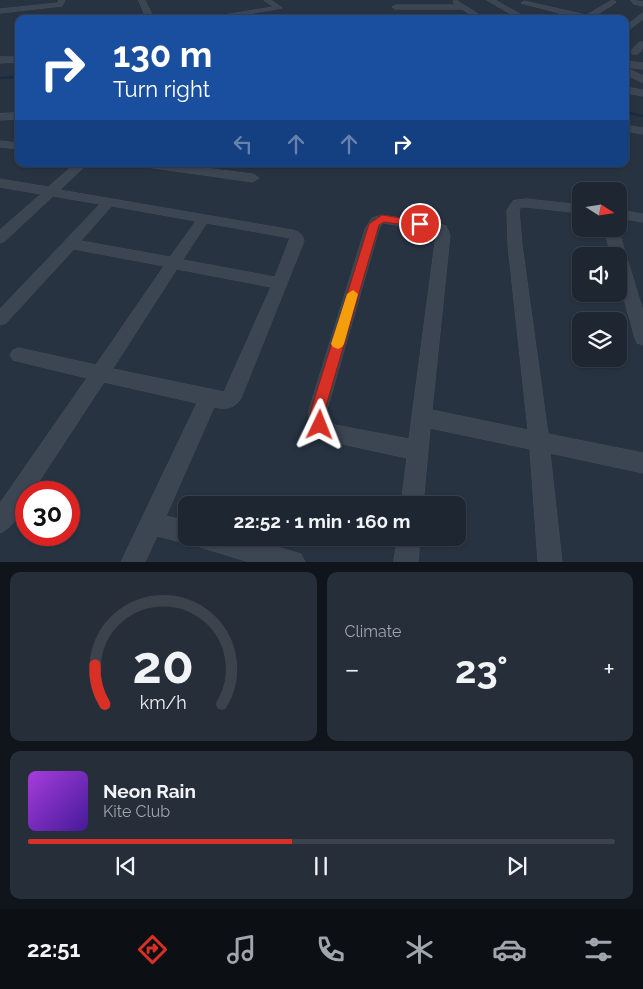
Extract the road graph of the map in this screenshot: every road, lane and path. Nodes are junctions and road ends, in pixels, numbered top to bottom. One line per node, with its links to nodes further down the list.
1 (62, 0): 13 (street)
2 (142, 0): 15 (street)
3 (267, 0): 16 (street)
4 (452, 0): 11 (street)
5 (490, 0): 12 (street)
6 (634, 0): 10 (street)
7 (525, 1): 12 (street); 14 (street)
8 (396, 2): 11 (street)
9 (613, 2): 21 (street)
10 (643, 4)
11 (464, 7): 17 (street)
12 (509, 9): 18 (street)
13 (0, 11)
14 (559, 11): 19 (street); 20 (street)
15 (149, 15)
16 (230, 15)
17 (477, 15)
18 (519, 15)
19 (545, 15)
20 (576, 15)
21 (593, 15)
22 (643, 15): 23 (street)
23 (629, 26)
24 (629, 28): 25 (street)
25 (643, 30)
26 (643, 44): 27 (street)
27 (635, 52)
28 (15, 59): 29 (street)
29 (0, 60)
30 (629, 64): 31 (street)
31 (643, 66)
32 (629, 72): 33 (street)
33 (643, 80)
34 (629, 91): 35 (street)
35 (643, 93)
36 (15, 116): 37 (street)
37 (0, 117)
38 (629, 129): 39 (street)
39 (643, 131)
40 (0, 144): 41 (street)
41 (15, 146)
42 (78, 167): 46 (street)
43 (170, 167): 44 (street)
44 (253, 178)
45 (0, 184): 46 (street)
46 (50, 192): 47 (street); 52 (street)
47 (109, 202): 50 (street); 54 (street)
48 (572, 209): 63 (street)
49 (628, 216): 51 (street)
50 (204, 218): 55 (street); 56 (street)
51 (643, 218)
52 (0, 238)
53 (614, 238): 58 (street)
54 (71, 244): 55 (street); 57 (street)
55 (174, 264): 56 (street); 60 (street)
56 (280, 283): 61 (street)
57 (0, 319)
58 (643, 338)
59 (18, 355): 60 (street)
60 (99, 374): 61 (street); 67 (street)
61 (209, 398): 68 (street)
62 (421, 417): 63 (street); 64 (street); 64 (street)
63 (539, 442): 65 (street); 75 (street)
64 (418, 451): 66 (street)
65 (643, 463)
66 (413, 496)
67 (0, 522)
68 (151, 523): 69 (street); 72 (street)
69 (178, 530)
70 (234, 546): 73 (street)
71 (408, 546): 74 (street)
72 (133, 562)
73 (293, 562)
74 (406, 562)
75 (550, 562)

